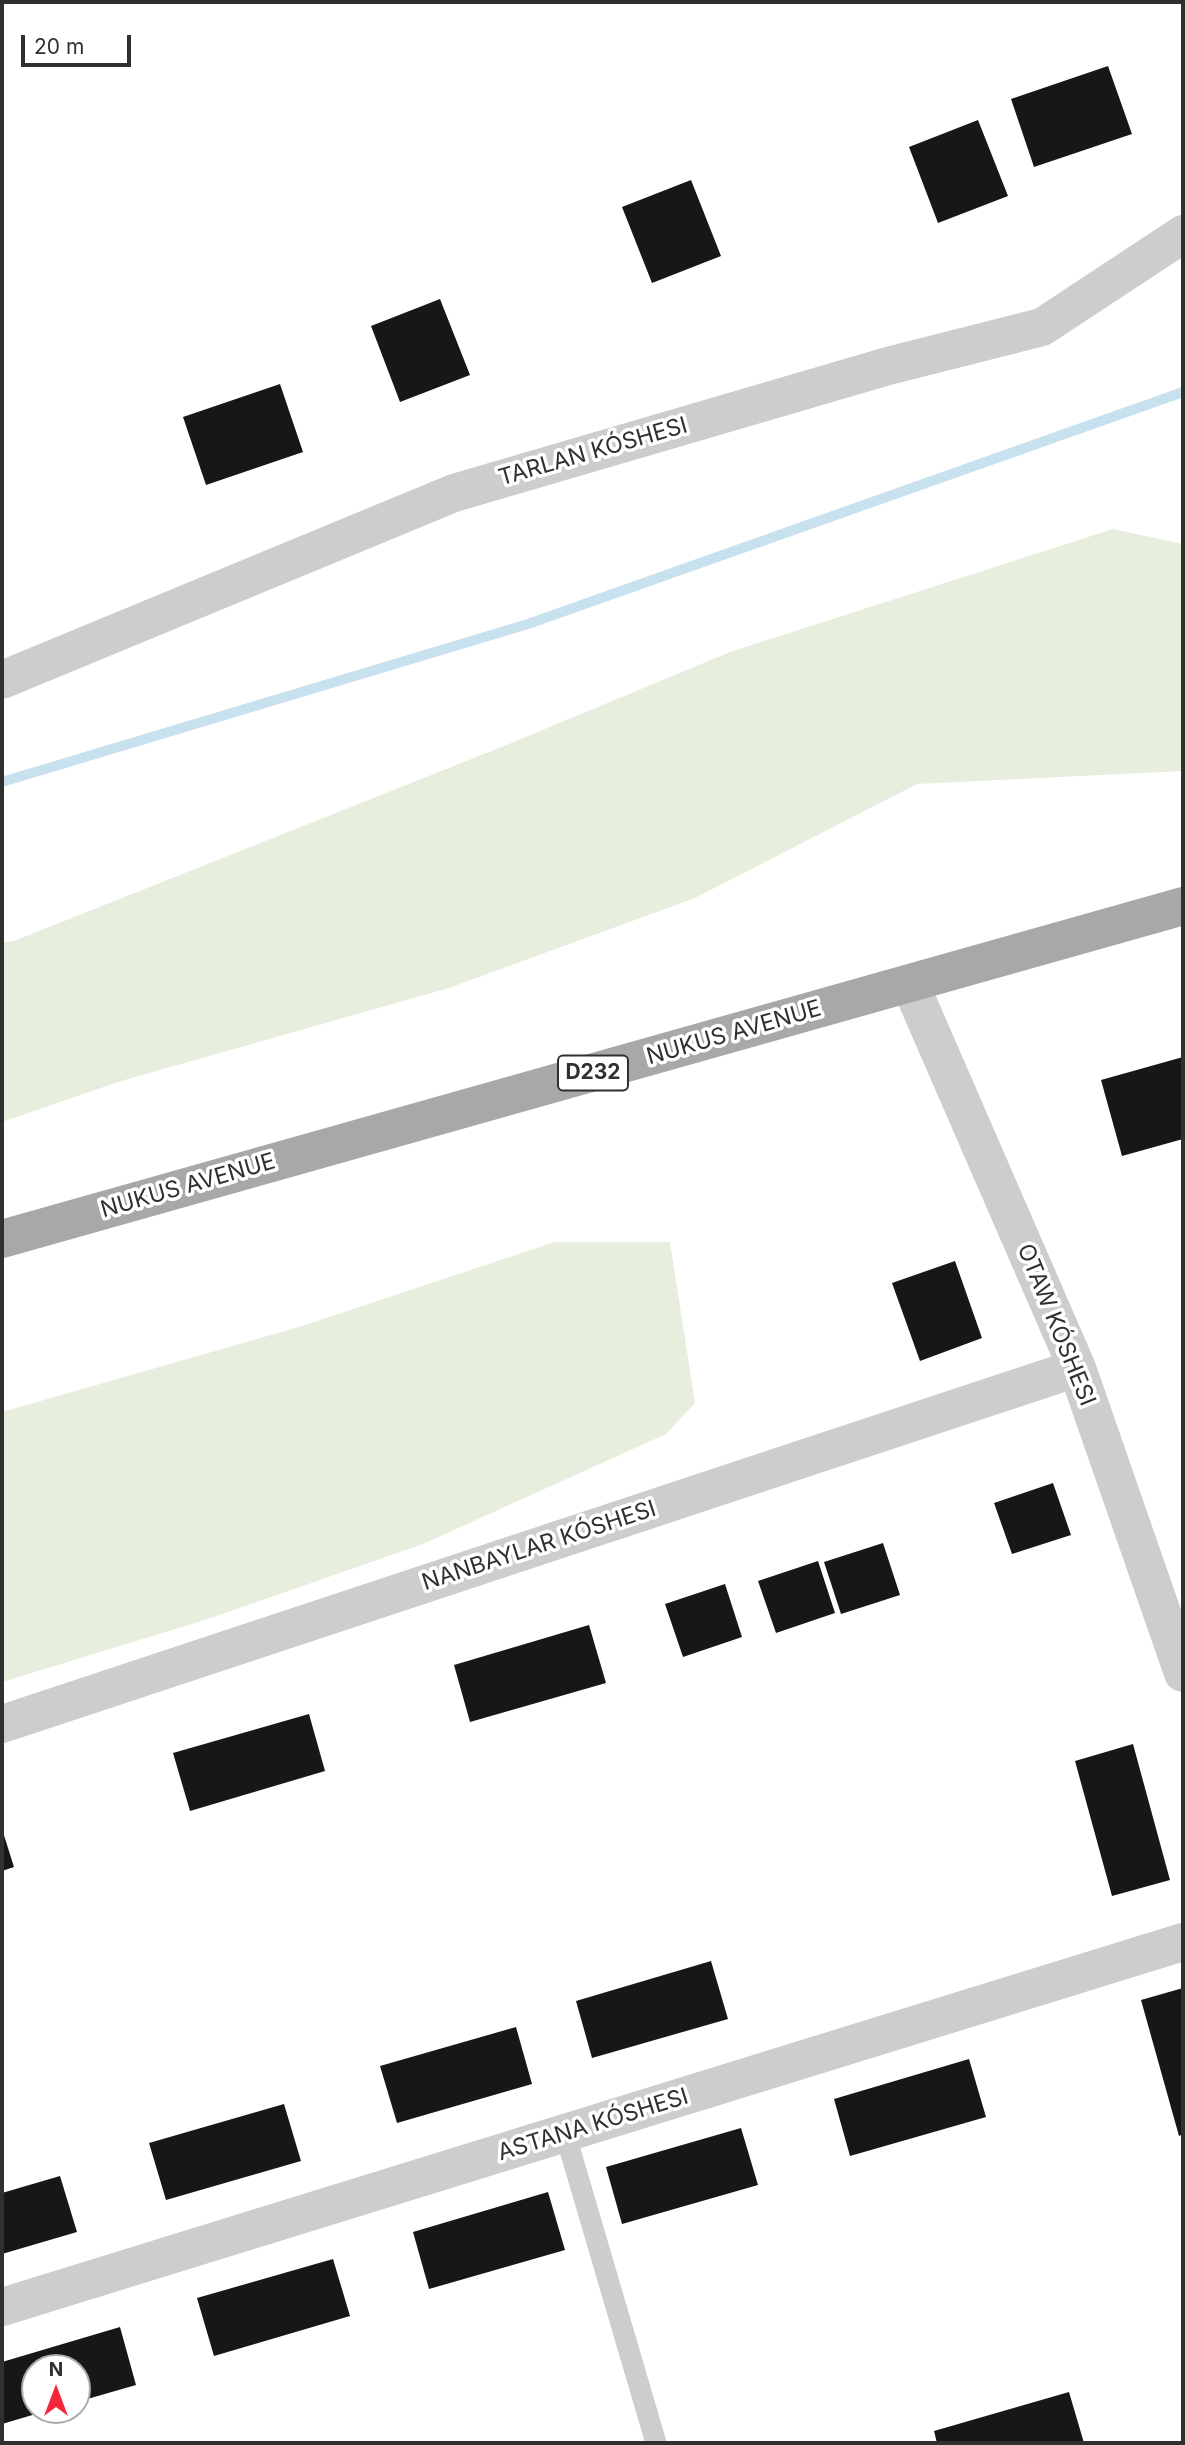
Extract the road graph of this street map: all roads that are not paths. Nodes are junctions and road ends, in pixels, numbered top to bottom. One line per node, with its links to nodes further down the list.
1 (1183, 234): 2 (street, TARLAN KÓSHESI)
2 (2, 680)
3 (1183, 906): 4 (main road, NUKUS AVENUE / D232)
4 (910, 984): 5 (main road, NUKUS AVENUE / D232); 6 (street, OTAW KÓSHESI)
5 (2, 1239)
6 (1077, 1368): 7 (street, OTAW KÓSHESI); 8 (street, NANBAYLAR KÓSHESI)
7 (1183, 1673)
8 (2, 1724)
9 (1183, 1942): 10 (street, ASTANA KÓSHESI)
10 (565, 2133): 11 (street, ASTANA KÓSHESI); 12 (lane)
11 (2, 2307)
12 (656, 2443)

